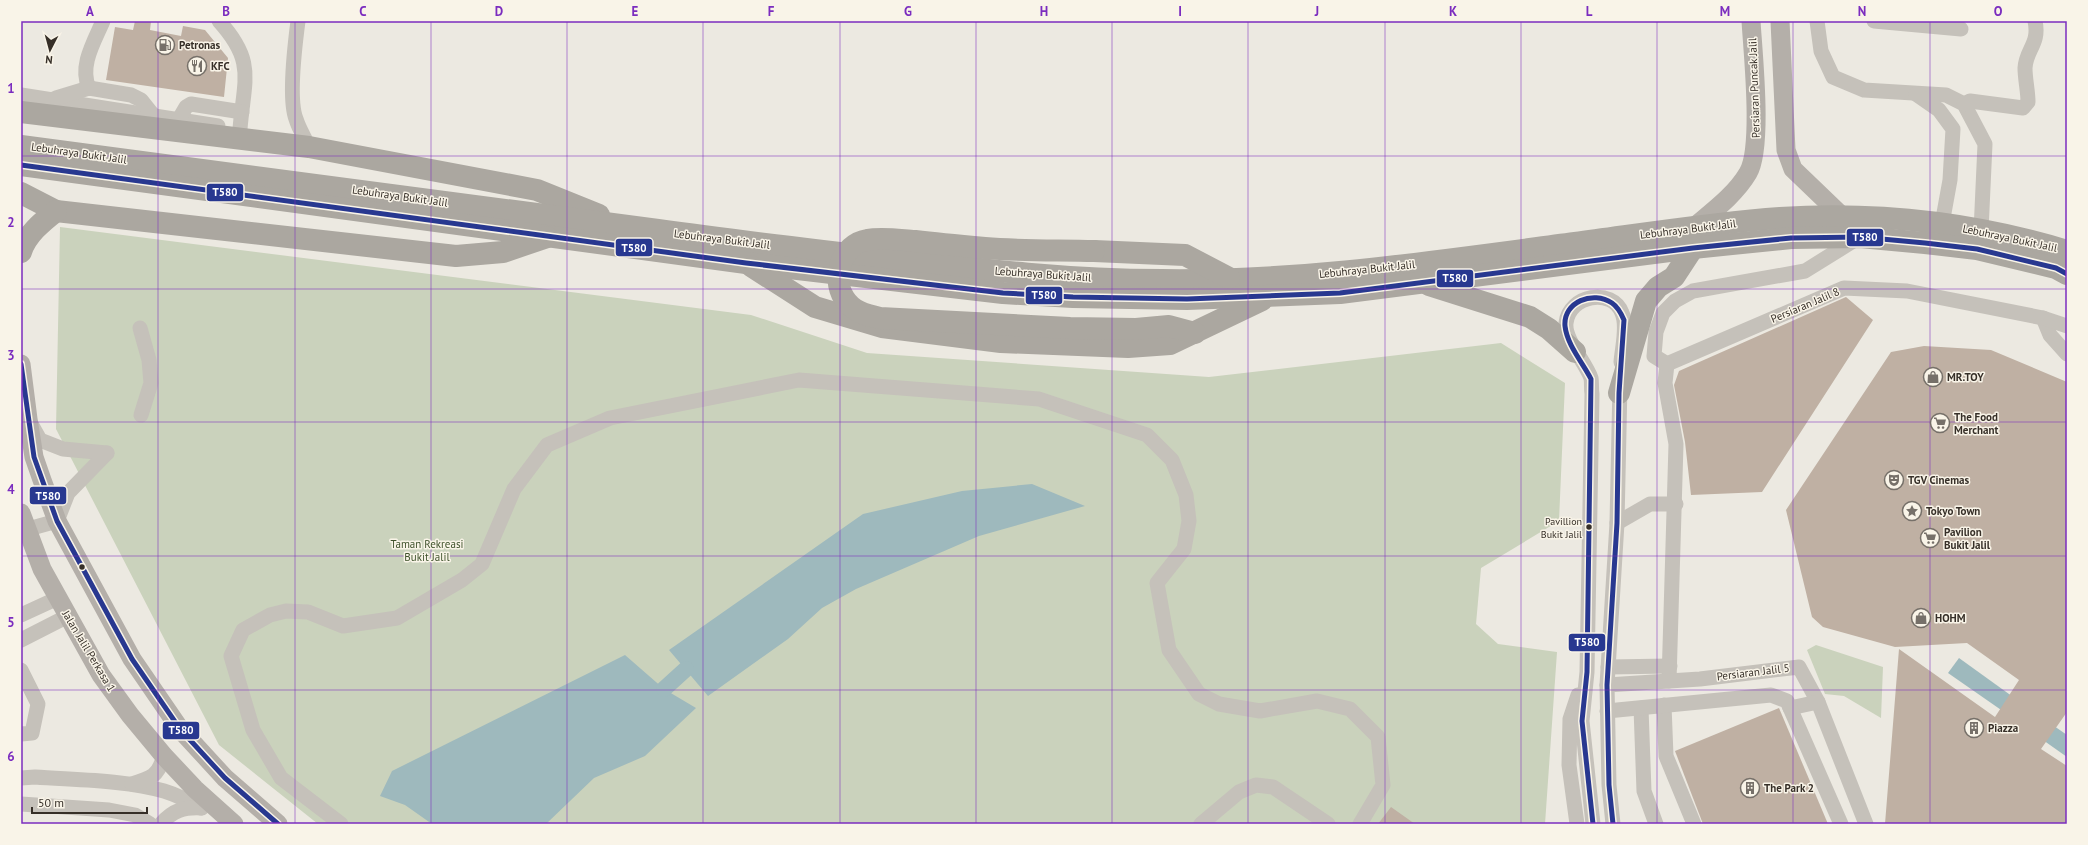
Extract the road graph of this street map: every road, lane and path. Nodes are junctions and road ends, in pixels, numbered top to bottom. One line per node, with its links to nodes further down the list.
1 (103, 21): 10 (street)
2 (219, 21): 16 (street)
3 (298, 21): 23 (street)
4 (1751, 21): 33 (main road, Persiaran Puncak Jalil)
5 (1780, 21): 27 (main road)
6 (1817, 21): 11 (street)
7 (1874, 21): 9 (street)
8 (2035, 21): 13 (street)
9 (1961, 29)
10 (89, 88): 14 (street); 17 (street)
11 (1915, 94): 13 (street); 28 (street)
12 (21, 95): 14 (street)
13 (1964, 104): 30 (street)
14 (51, 107): 15 (highway); 17 (street); 20 (highway); 21 (highway)
15 (21, 112)
16 (242, 112): 18 (street); 19 (street)
17 (153, 115): 18 (street)
18 (179, 119): 19 (street)
19 (240, 129): 21 (street)
20 (21, 132)
21 (275, 143): 23 (highway)
22 (21, 146): 29 (highway, Lebuhraya Bukit Jalil)
23 (309, 147): 29 (highway)
24 (21, 165): 31 (highway, Lebuhraya Bukit Jalil)
25 (21, 193): 26 (highway)
26 (56, 211): 31 (highway); 35 (highway)
27 (1842, 216): 28 (highway, Lebuhraya Bukit Jalil); 33 (highway, Lebuhraya Bukit Jalil)
28 (1942, 224): 30 (highway, Lebuhraya Bukit Jalil)
29 (628, 226): 38 (highway, Lebuhraya Bukit Jalil)
30 (1981, 231): 34 (highway, Lebuhraya Bukit Jalil)
31 (550, 236): 36 (highway, Lebuhraya Bukit Jalil)
32 (1860, 236): 33 (highway, Lebuhraya Bukit Jalil); 37 (highway, Lebuhraya Bukit Jalil); 48 (street)
33 (1694, 238): 38 (highway, Lebuhraya Bukit Jalil); 39 (highway, Lebuhraya Bukit Jalil); 49 (highway)
34 (2067, 251)
35 (21, 252)
36 (746, 263): 40 (highway, Lebuhraya Bukit Jalil); 44 (highway)
37 (2067, 274)
38 (1231, 279): 44 (highway, bridge)
39 (1423, 283): 40 (highway, Lebuhraya Bukit Jalil); 45 (highway)
40 (1268, 297): 44 (highway)
41 (2043, 318): 42 (street, Persiaran Jalil 8); 46 (street); 48 (street, Persiaran Jalil 8)
42 (2067, 326)
43 (140, 328): 50 (street)
44 (1195, 333)
45 (1575, 352): 49 (street); 63 (street)
46 (2067, 354)
47 (21, 364): 51 (main road)
48 (1667, 364): 52 (street)
49 (1619, 393): 54 (street)
50 (141, 415)
51 (28, 419): 53 (main road); 53 (street)
52 (1676, 504): 54 (street); 61 (street)
53 (57, 521): 55 (street); 80 (main road)
54 (1617, 523): 60 (street)
55 (23, 524): 56 (main road, Jalan Jalil Perkasa 1)
56 (58, 598): 57 (street); 58 (main road, Jalan Jalil Perkasa 1)
57 (21, 615)
58 (68, 616): 59 (street); 72 (main road, Jalan Jalil Perkasa 1)
59 (21, 640)
60 (1608, 666): 61 (street); 65 (street)
61 (1670, 666): 64 (street)
62 (21, 670): 71 (street)
63 (1587, 672): 85 (street); 86 (street)
64 (1669, 681): 65 (street, Persiaran Jalil 5); 66 (street, Persiaran Jalil 5)
65 (1607, 685): 70 (street)
66 (1818, 702): 69 (street); 91 (street, Persiaran Jalil 5)
67 (1664, 705): 68 (street); 69 (street); 89 (street)
68 (1641, 708): 70 (street); 88 (street)
69 (1790, 708): 90 (street)
70 (1607, 711): 87 (street)
71 (21, 734)
72 (164, 756): 74 (street); 77 (main road, Jalan Jalil Perkasa 1)
73 (21, 778): 74 (street)
74 (129, 785): 76 (street)
75 (21, 804): 78 (street)
76 (201, 808): 77 (street); 79 (street)
77 (229, 820)
78 (150, 824)
79 (161, 824)
80 (278, 824)
81 (341, 824): 84 (street)
82 (1201, 824): 83 (street)
83 (1328, 824)
84 (1360, 824)
85 (1577, 824)
86 (1593, 824)
87 (1613, 824)
88 (1656, 824)
89 (1694, 824)
90 (1841, 824)
91 (1866, 824)

